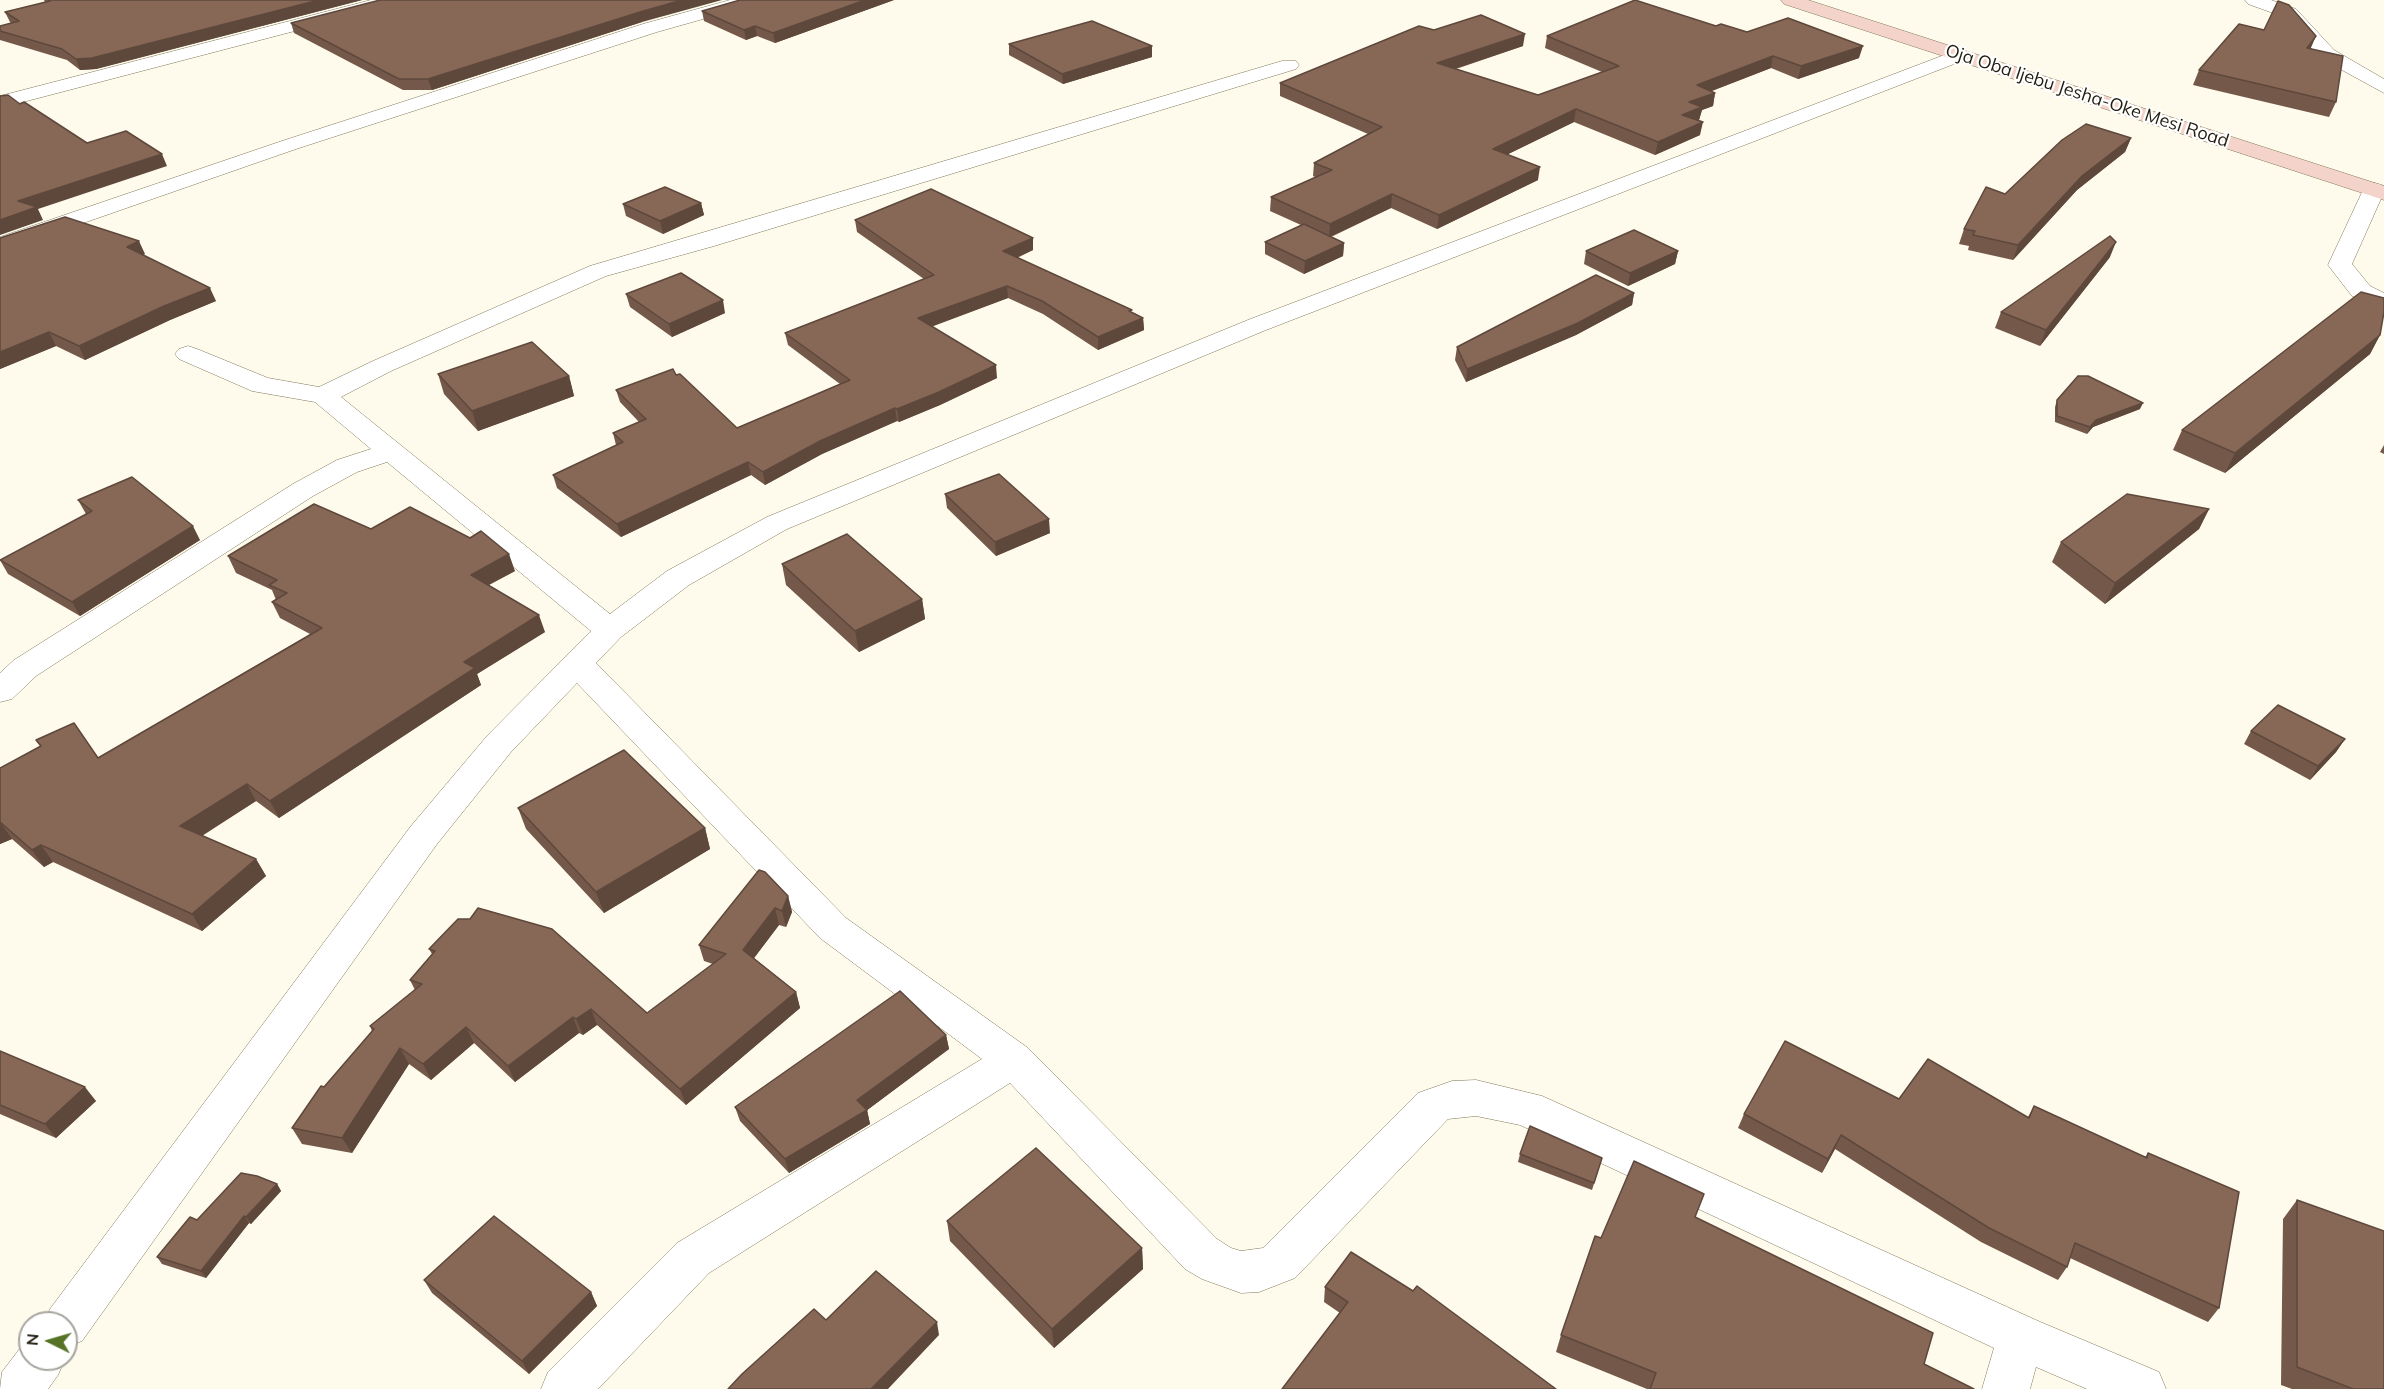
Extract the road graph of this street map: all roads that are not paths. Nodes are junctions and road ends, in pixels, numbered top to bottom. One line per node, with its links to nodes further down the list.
1 (392, 0): 9 (street)
2 (750, 0): 11 (street)
3 (1790, 0): 6 (main road, Oja Oba Ijebu Jesha-Oke Mesi Road)
4 (2254, 0): 5 (street)
5 (2297, 7): 8 (street)
6 (1960, 55): 10 (main road, Oja Oba Ijebu Jesha-Oke Mesi Road); 16 (street)
7 (1289, 65): 14 (street)
8 (2384, 87)
9 (0, 102)
10 (2379, 191): 12 (street)
11 (0, 245)
12 (2384, 302)
13 (188, 354): 14 (street)
14 (323, 396): 15 (street)
15 (390, 452): 16 (street); 17 (street)
16 (610, 630): 18 (street)
17 (12, 660): 19 (street)
18 (578, 664): 20 (street); 21 (street)
19 (0, 691)
20 (1014, 1060): 22 (street); 25 (street)
21 (76, 1311)
22 (2021, 1337): 26 (street); 27 (street)
23 (32, 1371): 24 (street)
24 (19, 1389)
25 (565, 1389)
26 (2006, 1389)
27 (2142, 1389)

